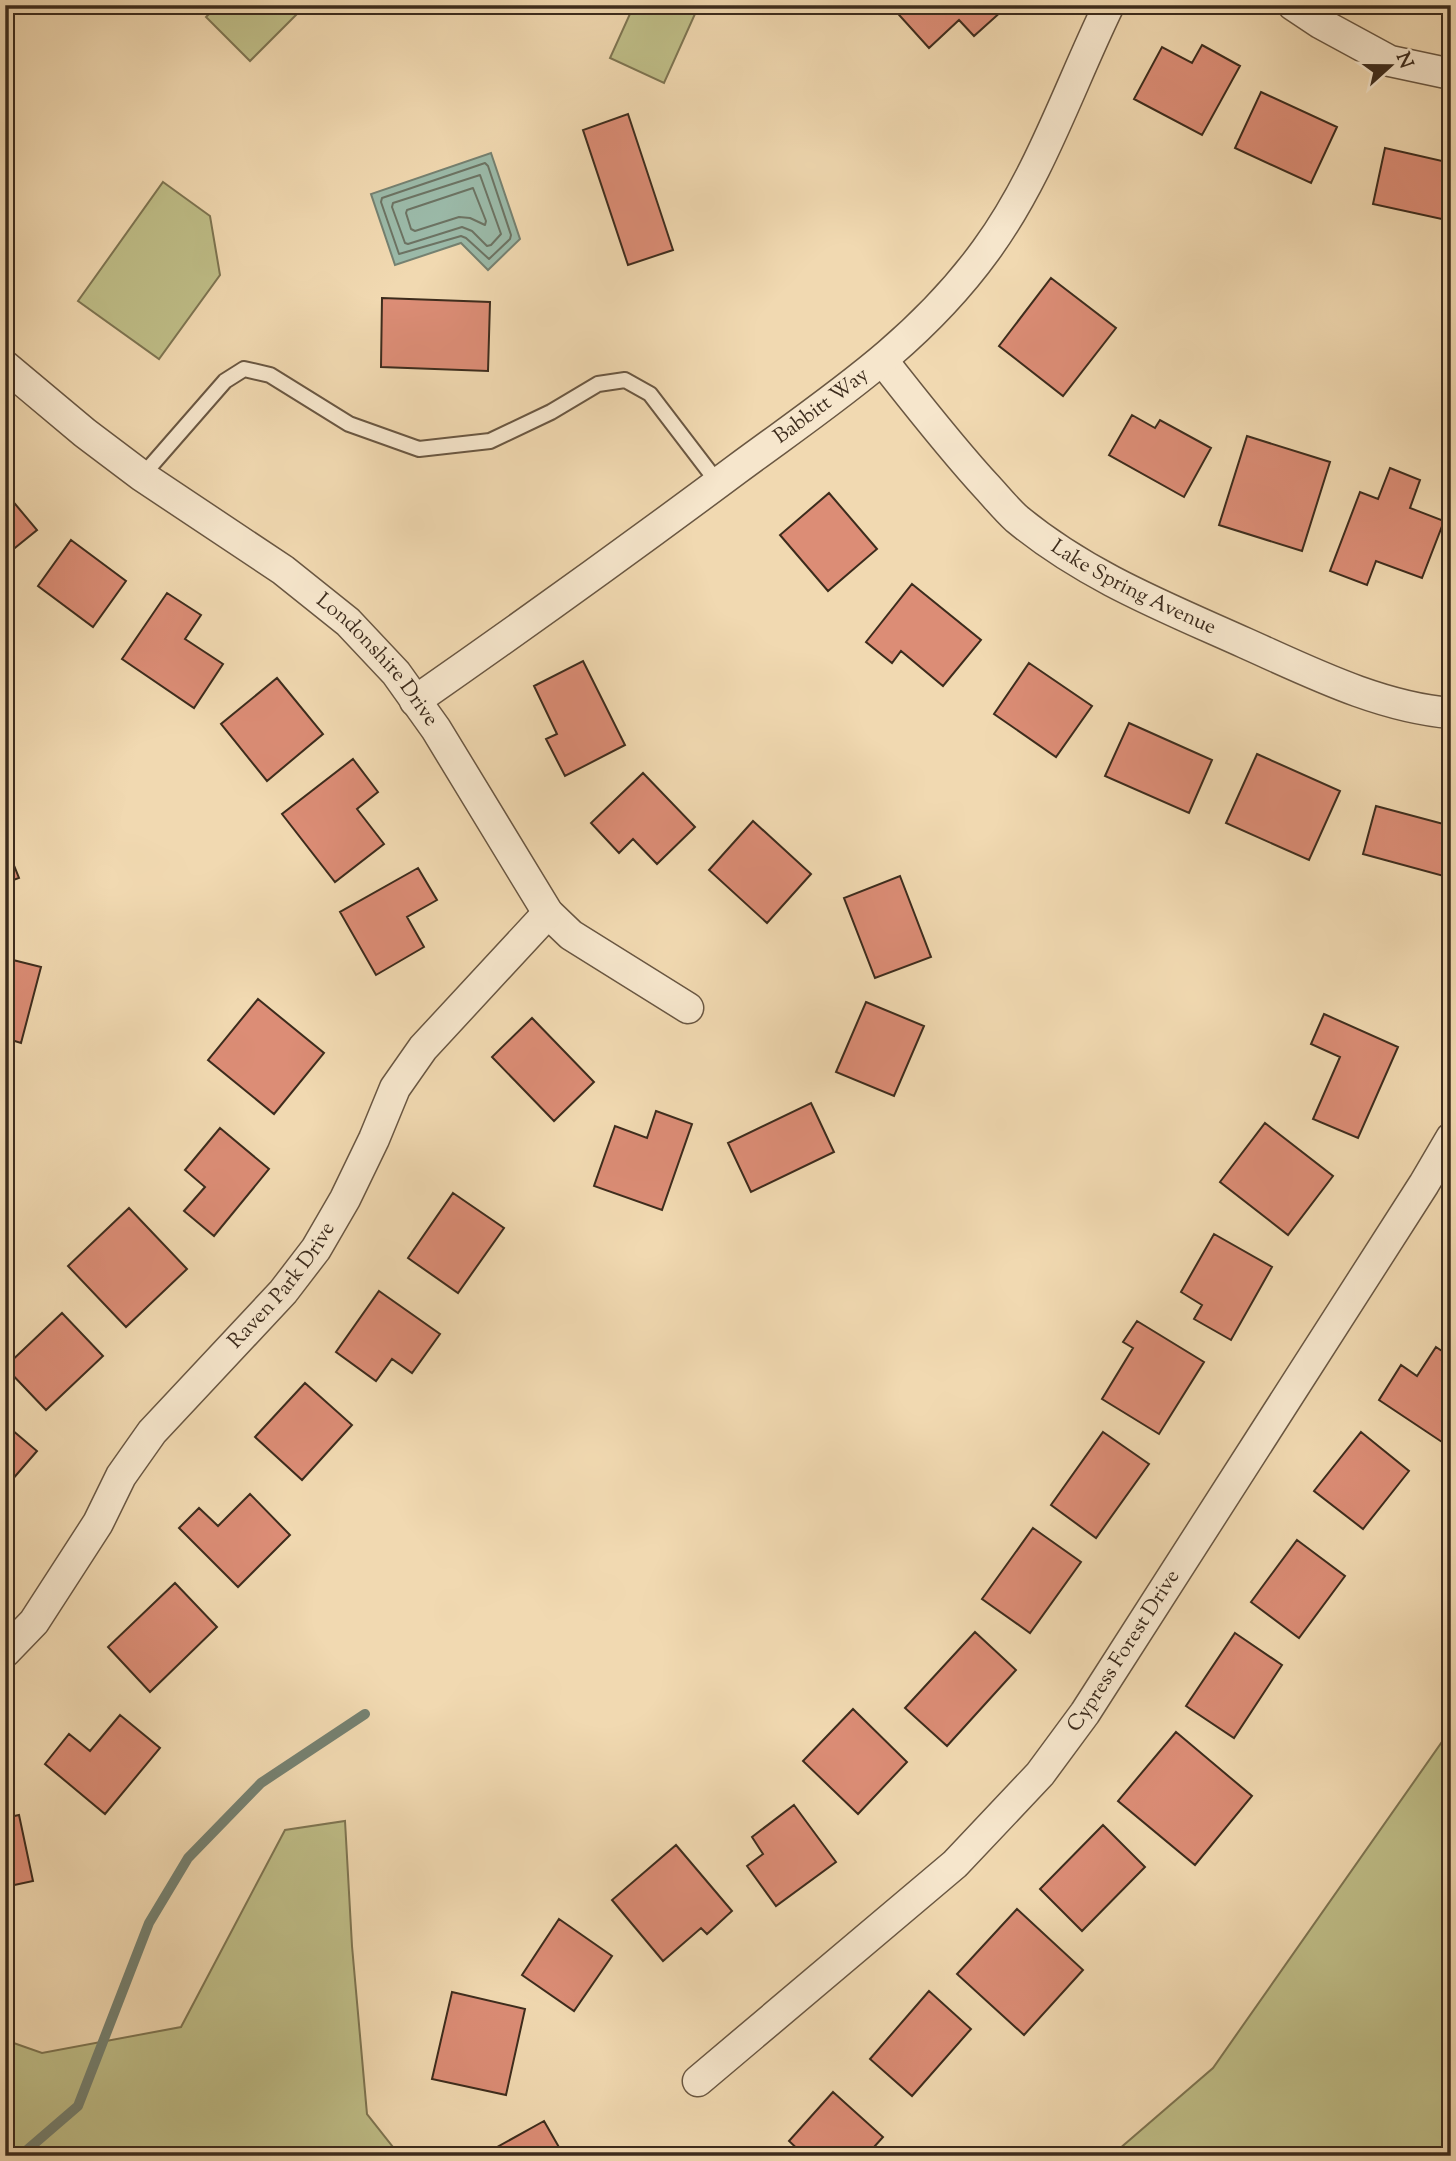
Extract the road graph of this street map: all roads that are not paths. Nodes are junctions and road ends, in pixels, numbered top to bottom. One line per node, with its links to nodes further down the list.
1 (1109, 5): 4 (street, Babbitt Way)
2 (1293, 5): 3 (street)
3 (1451, 75)
4 (883, 361): 7 (street, Babbitt Way); 9 (street, Lake Spring Avenue)
5 (5, 366): 6 (street, Londonshire Drive)
6 (142, 476): 7 (lane); 8 (street, Londonshire Drive)
7 (718, 483): 8 (street, Babbitt Way)
8 (415, 701): 10 (street, Londonshire Drive)
9 (1451, 713)
10 (548, 914): 11 (street, Londonshire Drive); 13 (street, Raven Park Drive)
11 (688, 1008)
12 (1451, 1138): 14 (street, Cypress Forest Drive)
13 (5, 1652)
14 (698, 2081)

